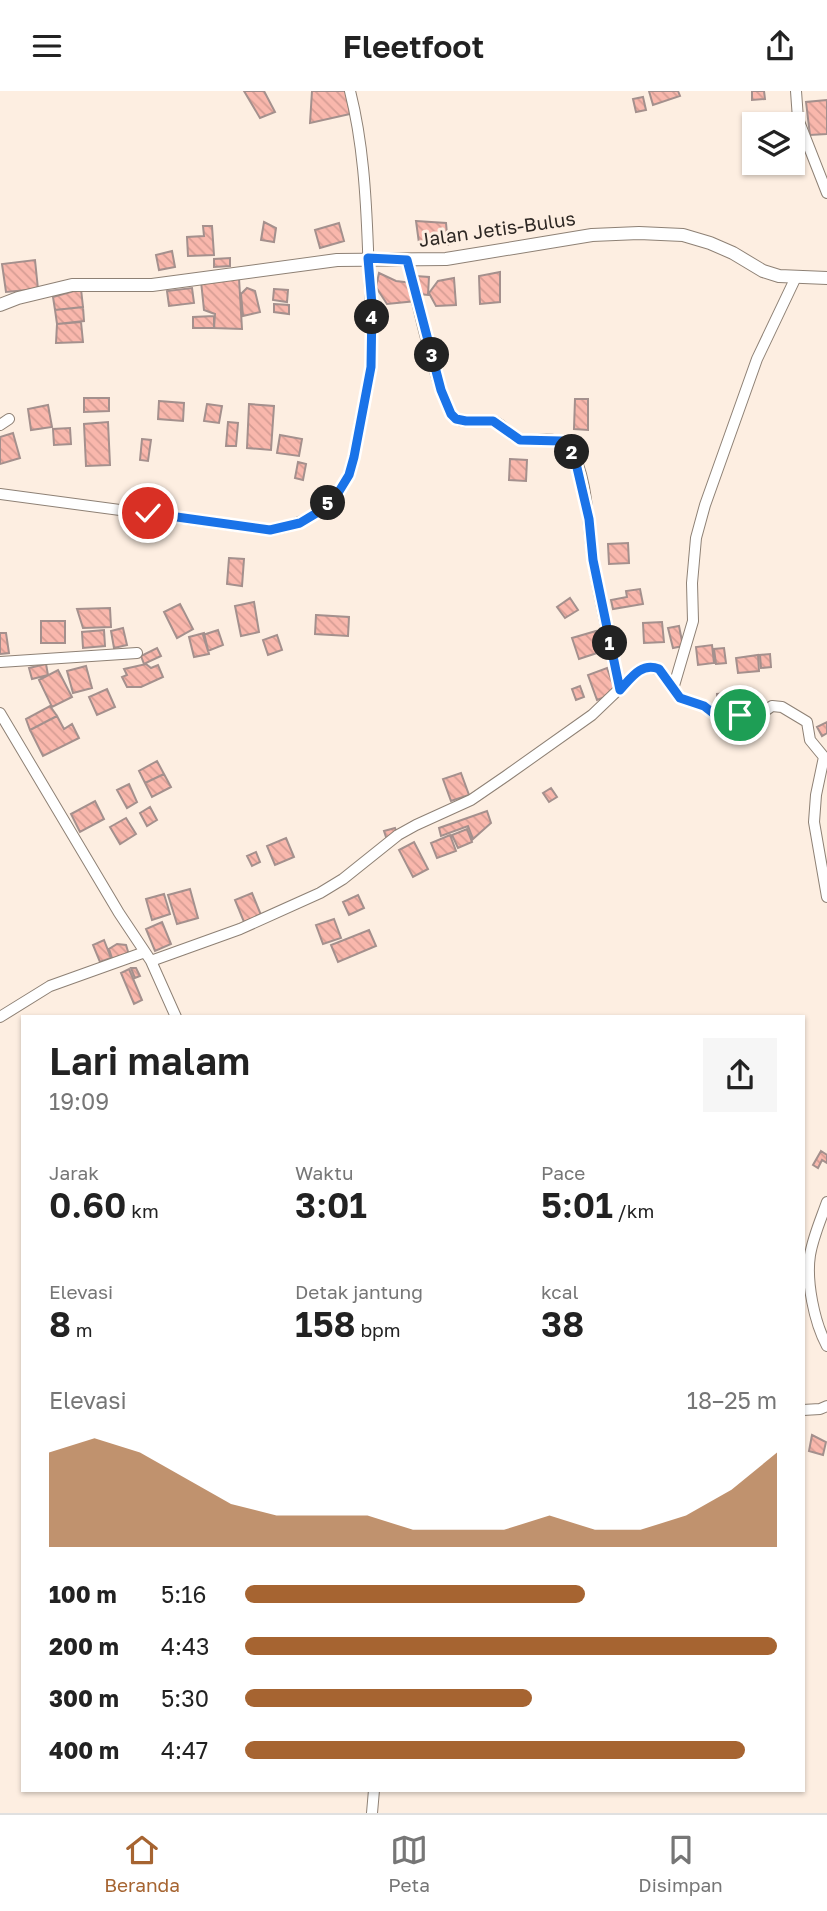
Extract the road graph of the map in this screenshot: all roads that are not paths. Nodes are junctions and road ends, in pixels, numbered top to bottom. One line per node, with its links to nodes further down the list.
1 (350, 91): 4 (street)
2 (796, 91): 3 (street)
3 (827, 193)
4 (368, 258): 5 (street, Jalan Jetis-Bulus); 8 (street, Jalan Jetis-Bulus); 9 (street)
5 (407, 260): 6 (street, Jalan Jetis-Bulus); 13 (street)
6 (796, 277): 7 (street, Jalan Jetis-Bulus); 12 (street)
7 (827, 278)
8 (0, 305)
9 (0, 494)
10 (137, 653): 11 (street)
11 (0, 662)
12 (673, 689): 13 (street); 15 (street)
13 (620, 690): 16 (street)
14 (0, 713): 16 (street)
15 (827, 897)
16 (148, 957): 17 (street); 18 (street)
17 (175, 1015)
18 (0, 1017)
19 (827, 1202): 20 (street)
20 (827, 1346)
21 (827, 1406): 22 (street)
22 (805, 1410)
23 (374, 1792): 24 (street)
24 (372, 1813)

